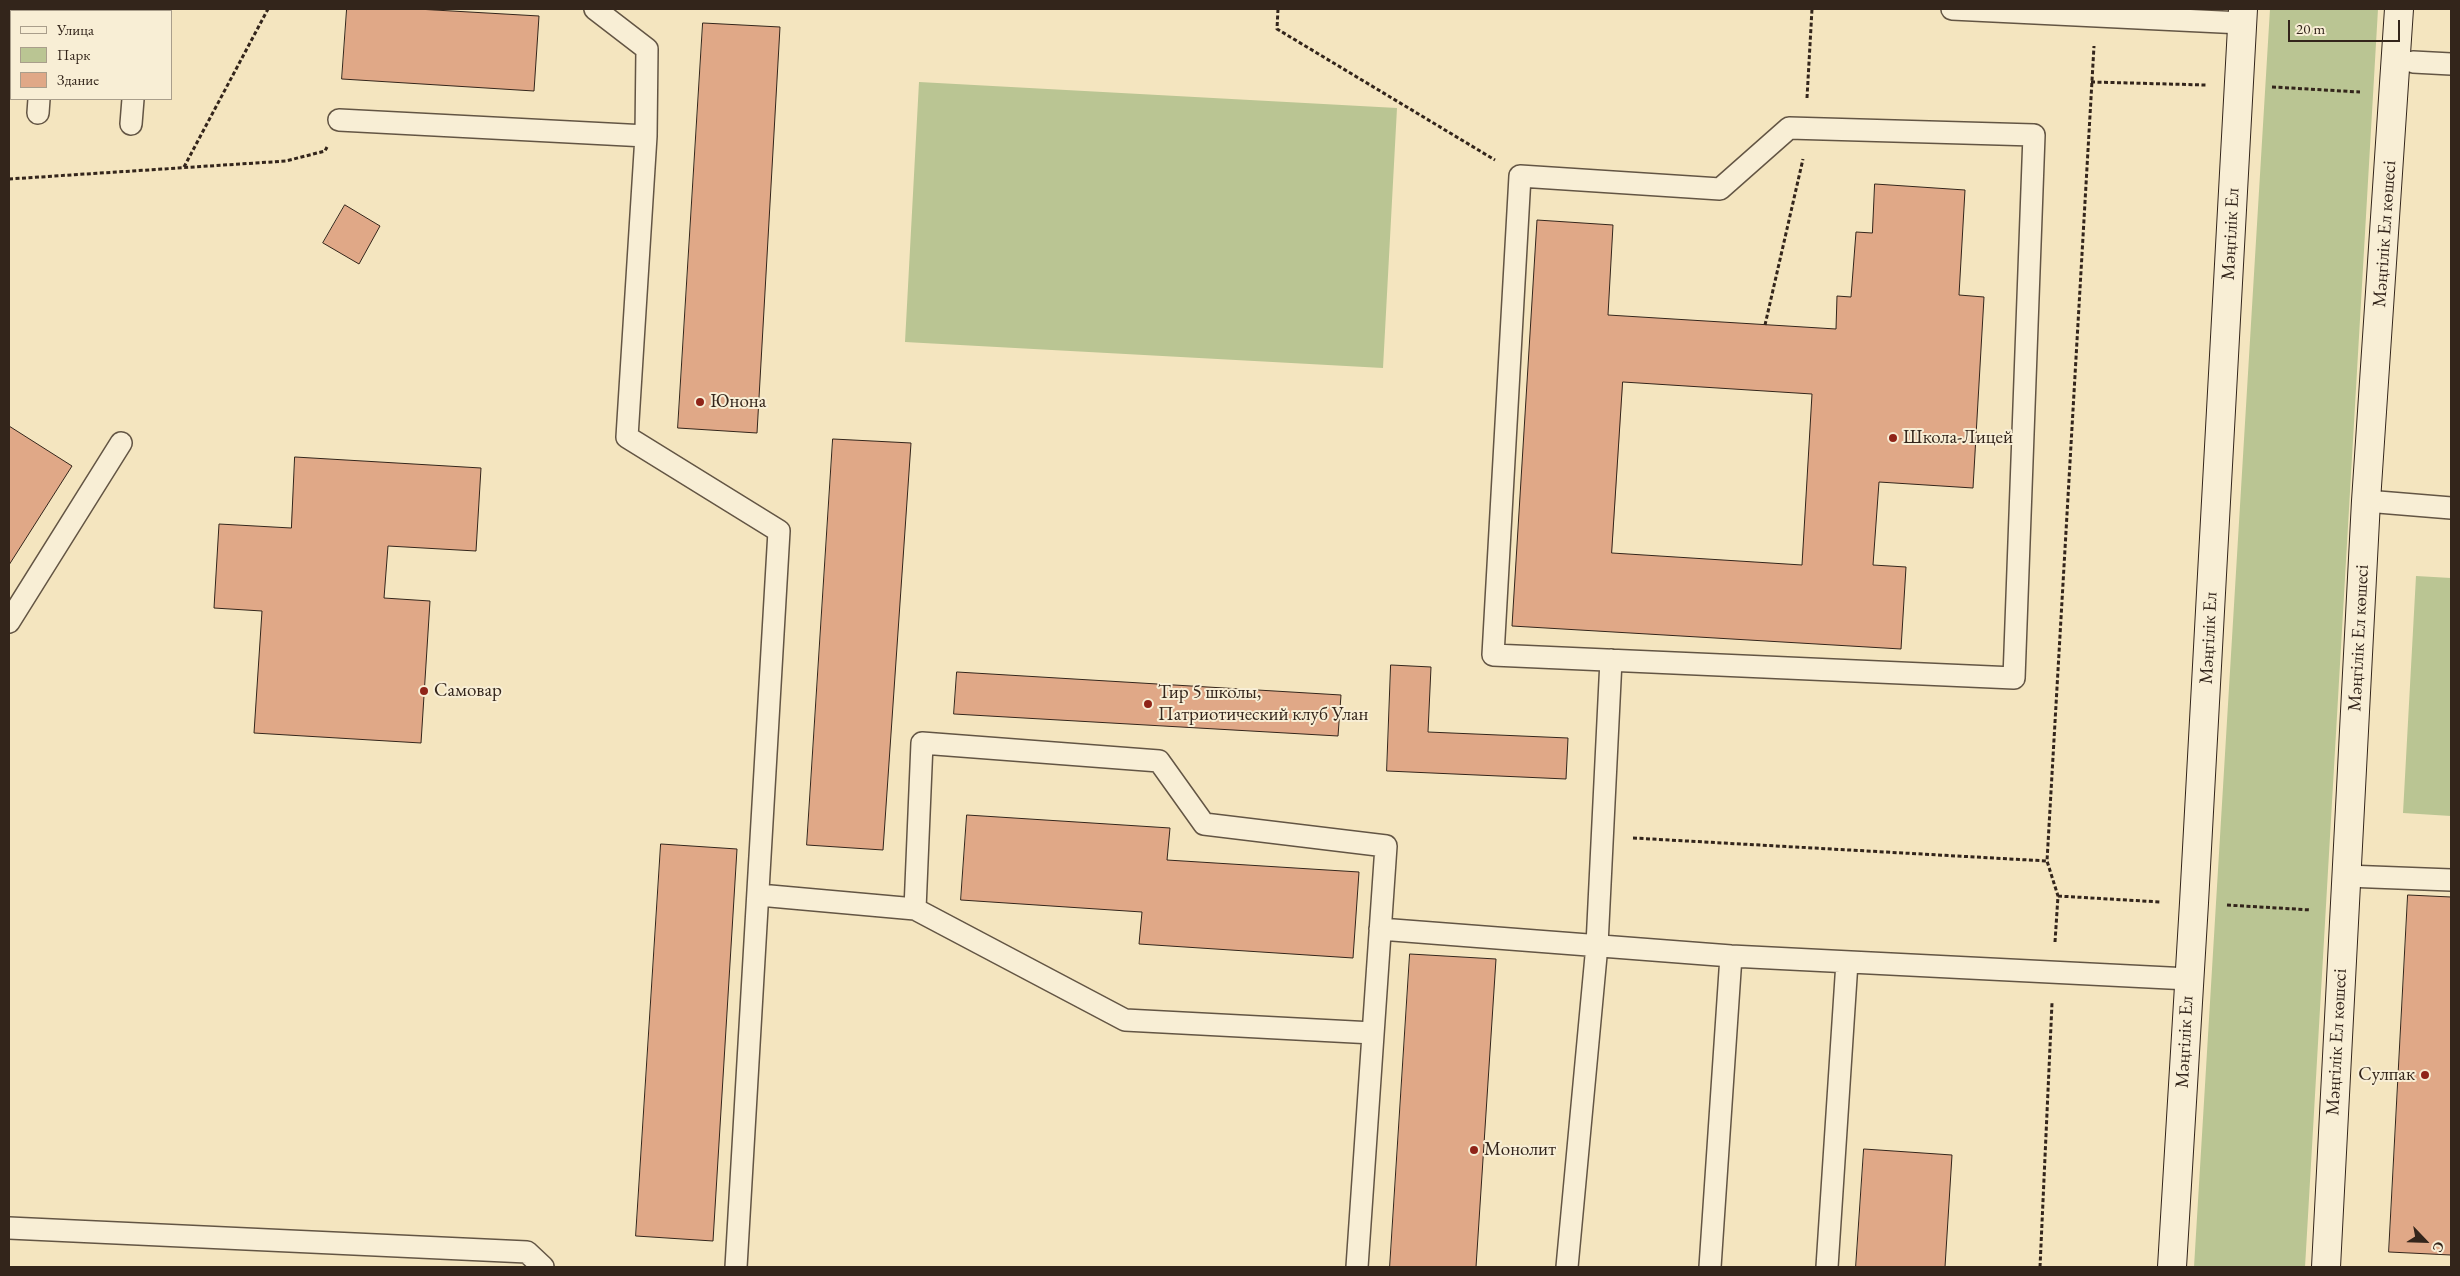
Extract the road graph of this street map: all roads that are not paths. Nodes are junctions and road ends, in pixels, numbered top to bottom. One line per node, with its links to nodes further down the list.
1 (595, 9): 10 (lane)
2 (1952, 9): 4 (lane)
3 (2399, 9): 12 (street, Мәңгілік Ел көшесі)
4 (2242, 16): 24 (street, Мәңгілік Ел)
5 (2413, 62): 6 (lane)
6 (2451, 64)
7 (132, 100): 9 (lane)
8 (339, 120): 10 (lane)
9 (131, 124)
10 (646, 136): 18 (lane)
11 (121, 443): 14 (lane)
12 (2366, 501): 13 (lane); 16 (street, Мәңгілік Ел көшесі)
13 (2451, 508)
14 (9, 622)
15 (1611, 660): 15 (lane); 21 (lane)
16 (2346, 876): 17 (lane); 34 (street, Мәңгілік Ел көшесі)
17 (2451, 880)
18 (759, 895): 19 (lane); 28 (lane)
19 (915, 909): 20 (lane); 25 (lane)
20 (1380, 929): 21 (lane); 25 (lane)
21 (1597, 945): 22 (lane); 30 (lane)
22 (1731, 956): 23 (lane); 31 (lane)
23 (1846, 962): 24 (lane); 32 (lane)
24 (2189, 979): 33 (street, Мәңгілік Ел)
25 (1373, 1033): 29 (lane)
26 (9, 1228): 27 (lane)
27 (543, 1267)
28 (736, 1267)
29 (1357, 1267)
30 (1567, 1267)
31 (1710, 1267)
32 (1827, 1267)
33 (2172, 1267)
34 (2326, 1267)

